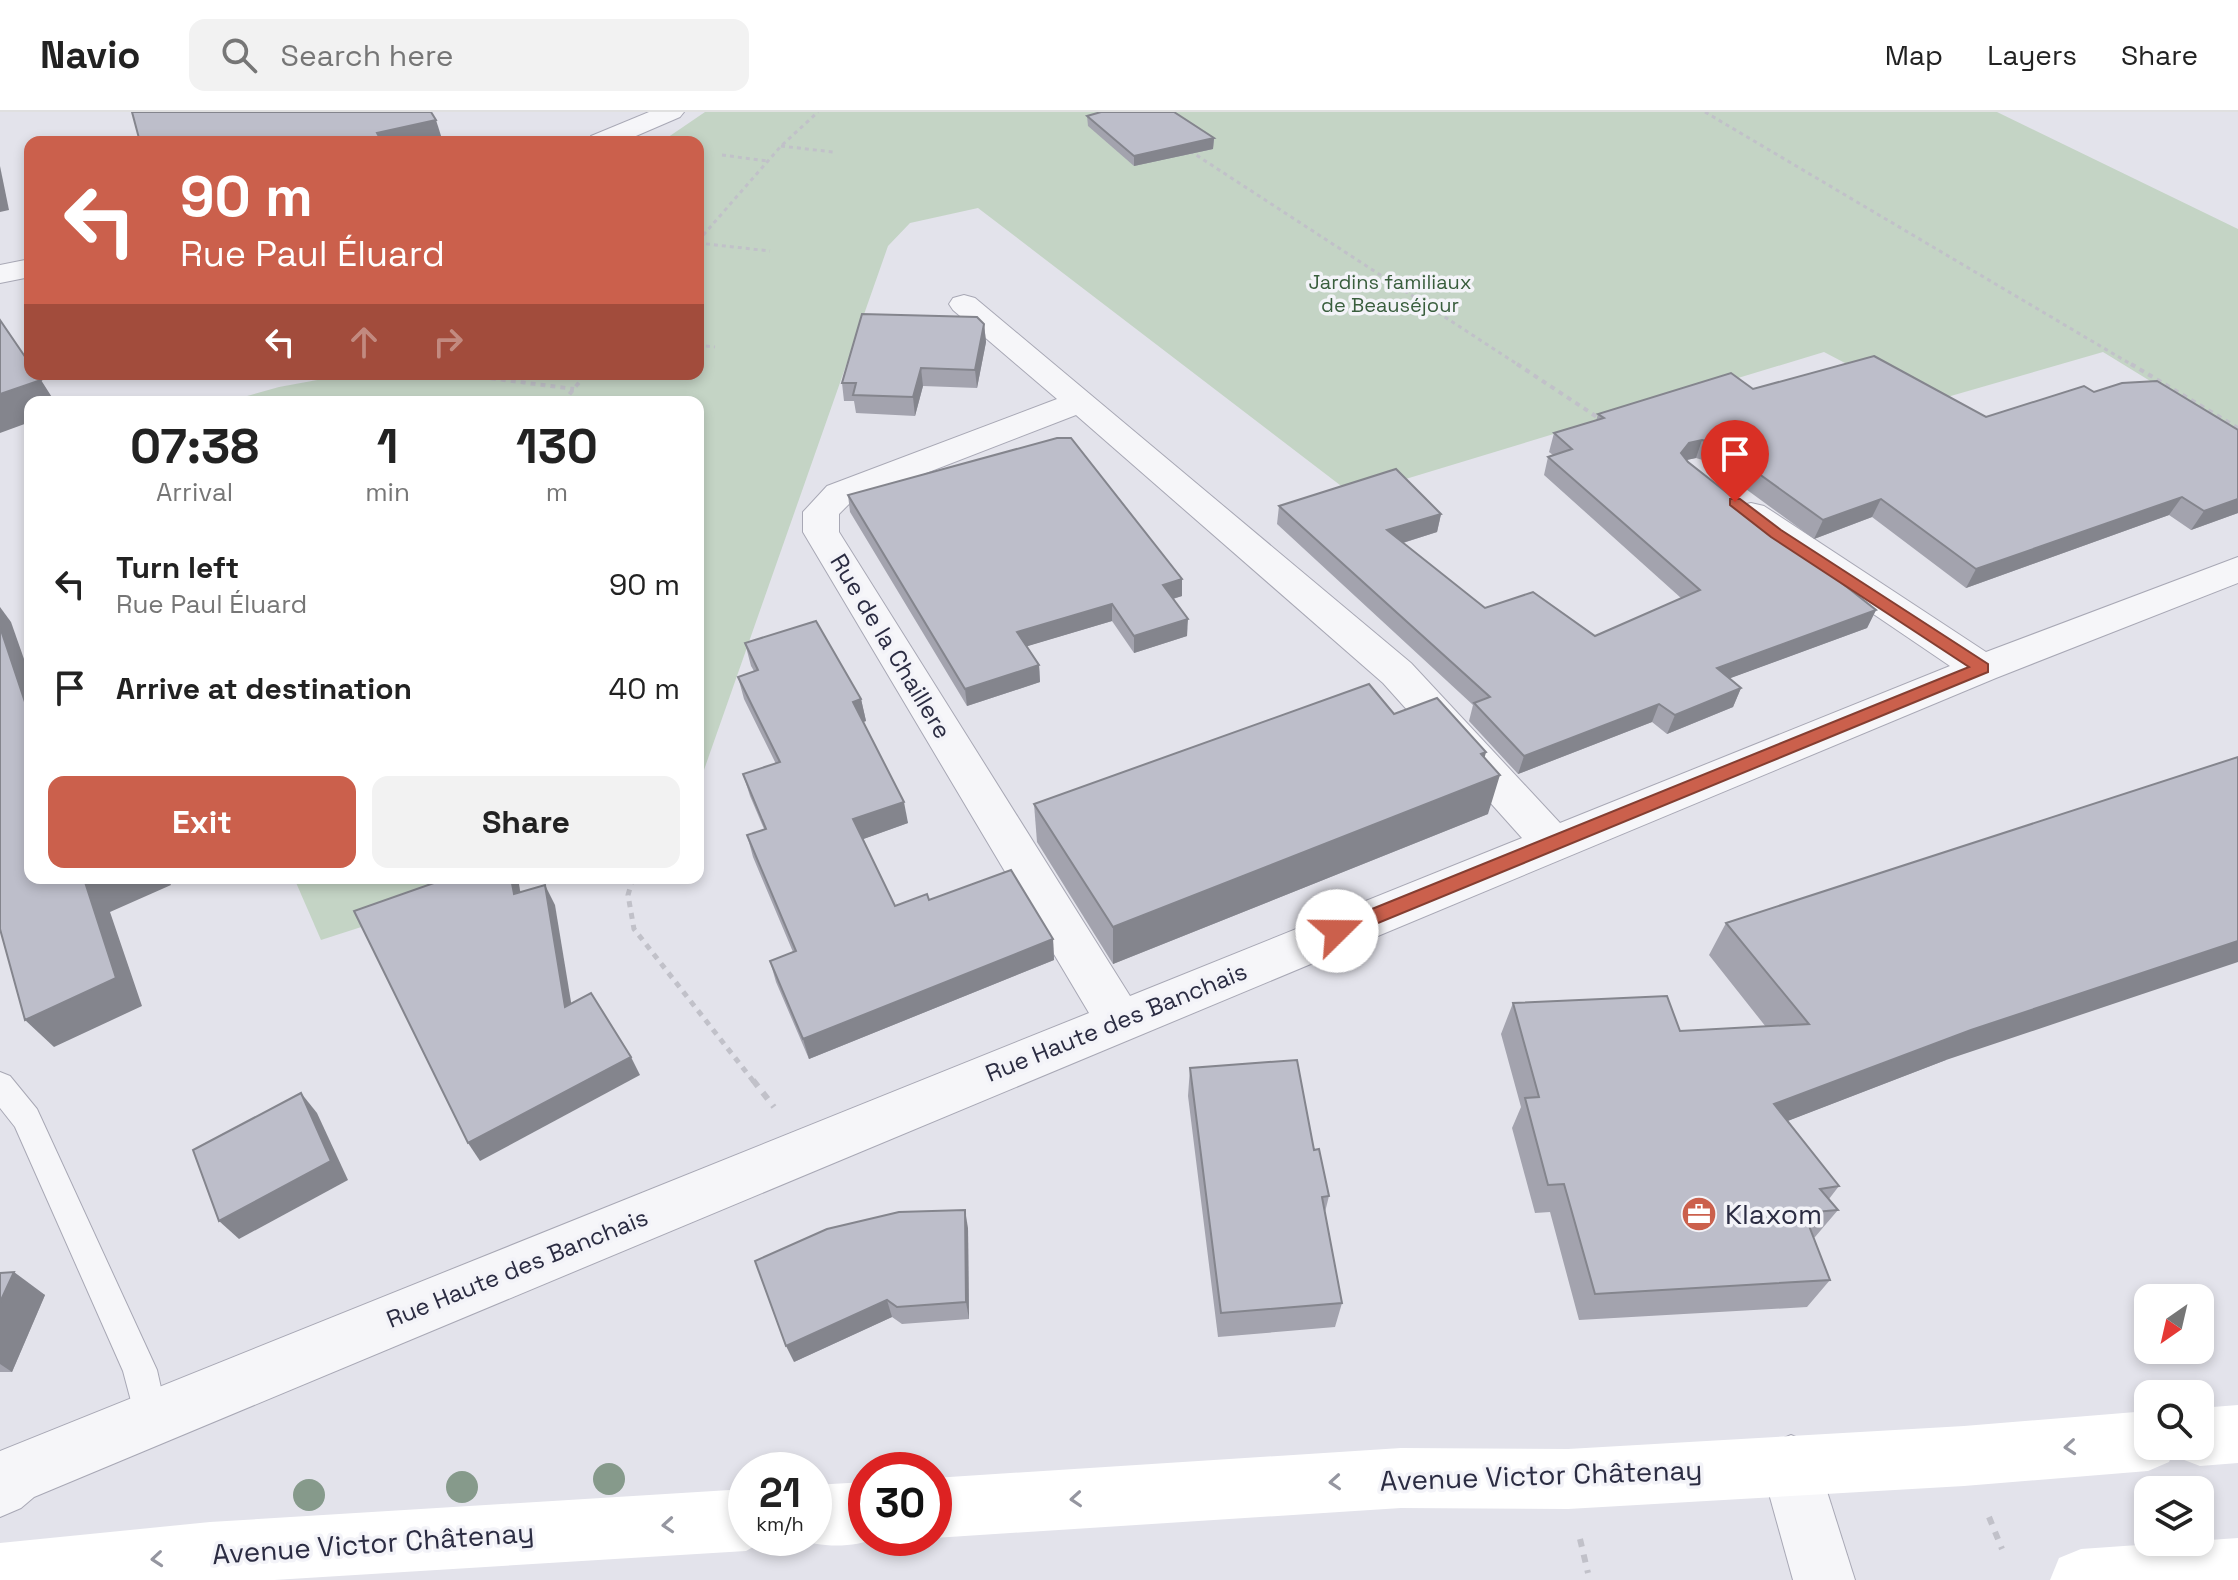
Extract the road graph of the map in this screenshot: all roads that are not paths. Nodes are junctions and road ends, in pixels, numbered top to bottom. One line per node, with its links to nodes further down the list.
1 (671, 112): 2 (street)
2 (616, 136)
3 (24, 269): 4 (street)
4 (0, 274)
5 (964, 304): 6 (street)
6 (1080, 402): 10 (street); 11 (street, Rue de la Chaillere)
7 (1718, 489): 9 (street)
8 (2238, 569): 9 (street, Rue Haute des Banchais)
9 (1982, 668): 10 (street, Rue Haute des Banchais)
10 (1553, 844): 11 (street, Rue Haute des Banchais)
11 (1119, 1020): 13 (street, Rue Haute des Banchais)
12 (0, 1085): 13 (lane)
13 (151, 1419): 18 (street, Rue Haute des Banchais)
14 (2238, 1434): 15 (main road)
15 (2214, 1436)
16 (2134, 1442): 17 (main road, Avenue Victor Châtenay, one-way to 17)
17 (1791, 1465): 19 (main road, Avenue Victor Châtenay, one-way to 19); 23 (street)
18 (0, 1487)
19 (952, 1507)
20 (728, 1521): 22 (main road, Avenue Victor Châtenay, one-way to 22)
21 (2238, 1569): 24 (main road)
22 (0, 1574)
23 (1824, 1580)
24 (2081, 1580)

